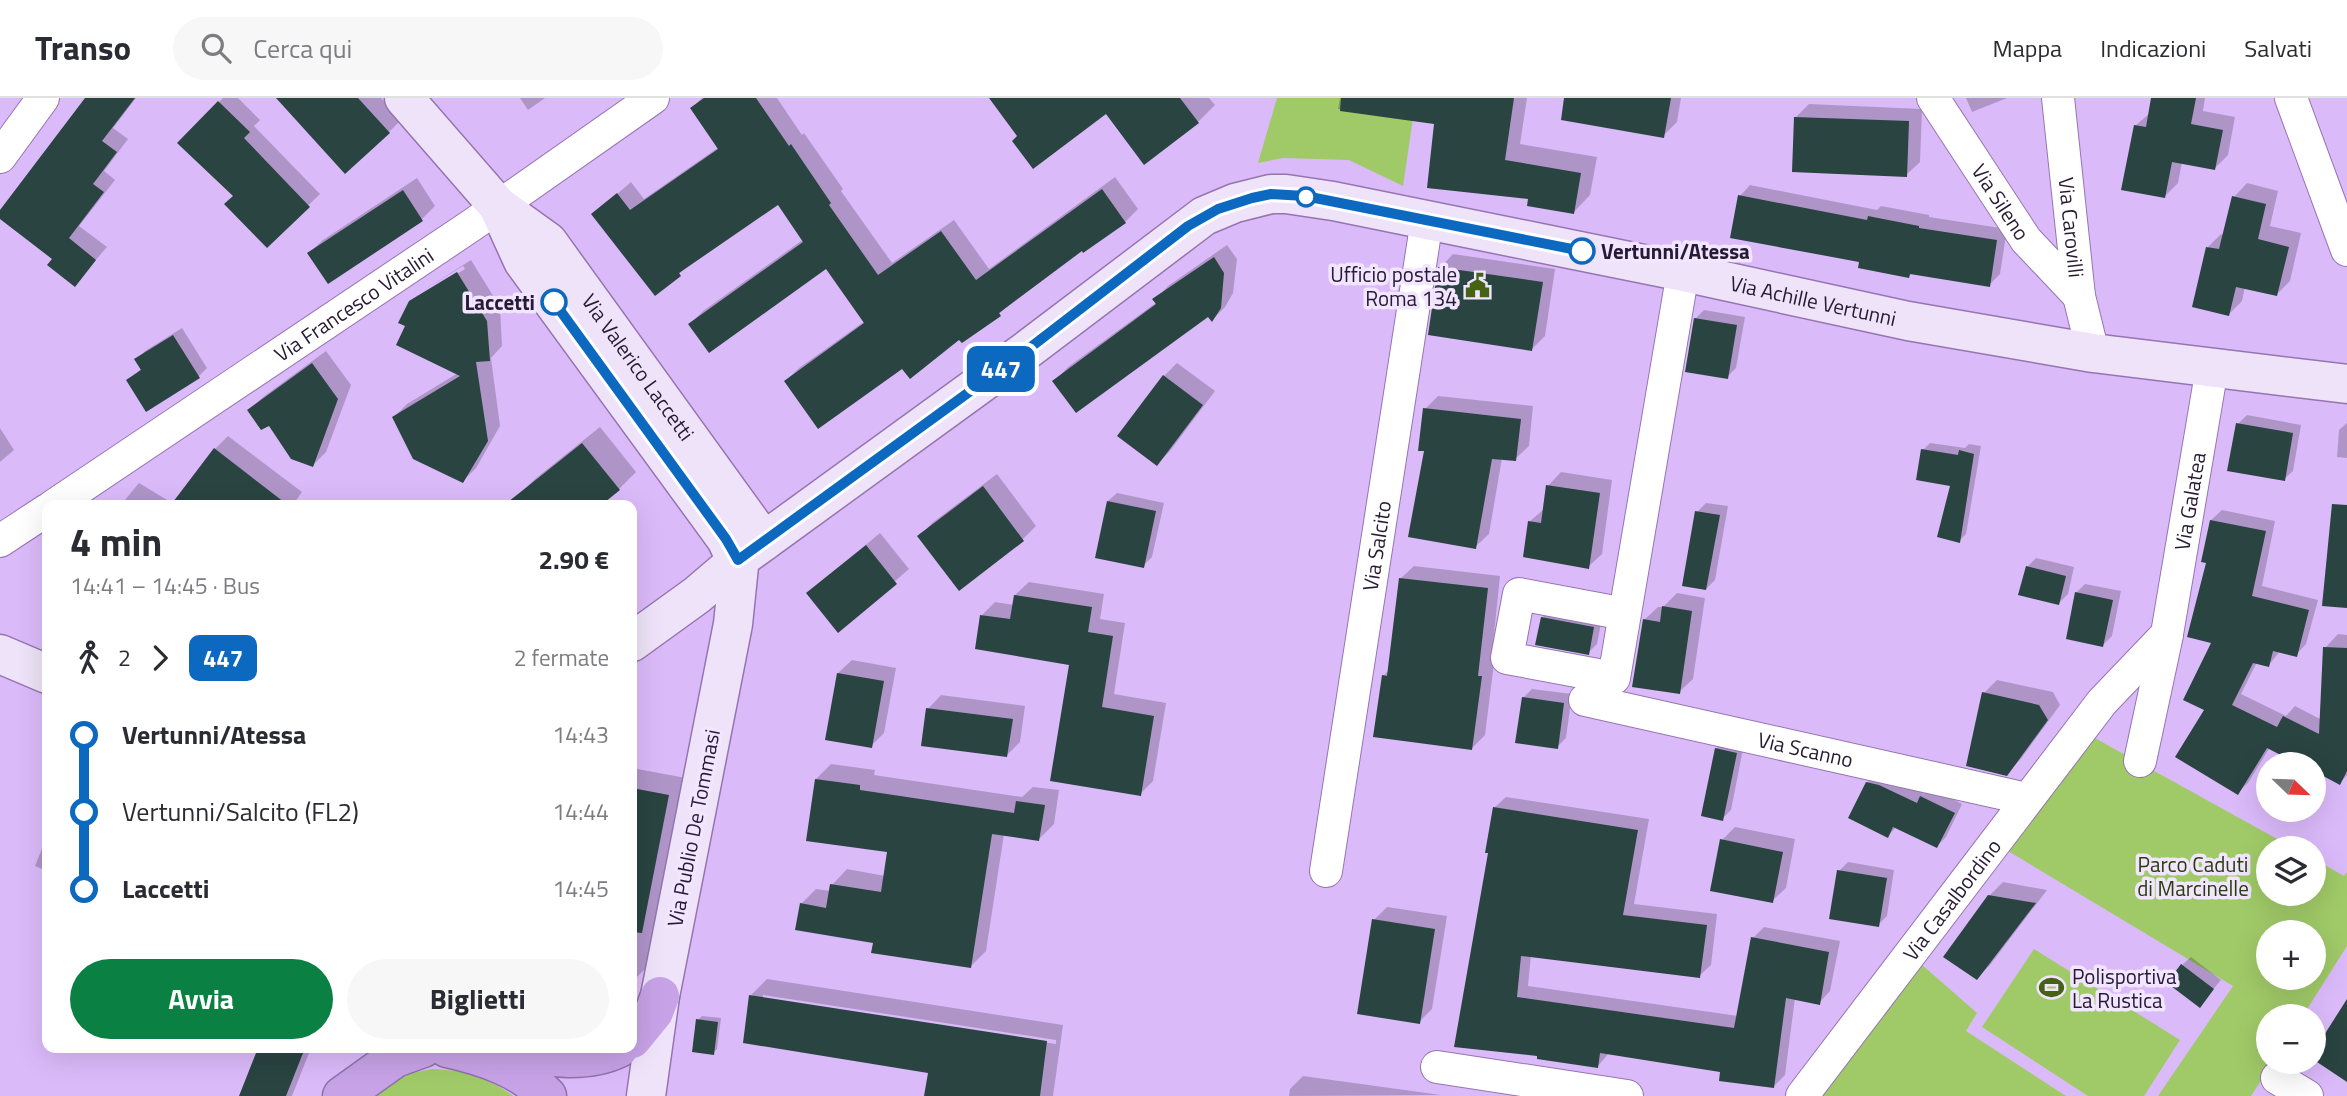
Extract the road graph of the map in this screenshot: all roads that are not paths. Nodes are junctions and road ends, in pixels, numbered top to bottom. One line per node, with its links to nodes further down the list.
1 (43, 98): 7 (street)
2 (404, 98): 8 (street, Via Valerico Laccetti)
3 (653, 98): 8 (street, Via Francesco Vitalini)
4 (1933, 98): 12 (street, Via Sileno)
5 (2058, 98): 12 (street, Via Carovilli)
6 (2291, 98): 10 (street)
7 (0, 157)
8 (498, 206): 16 (street, Via Francesco Vitalini); 19 (street, Via Valerico Laccetti)
9 (1427, 220): 11 (street, Via Achille Vertunni); 19 (street, Via Achille Vertunni); 28 (street, Via Salcito)
10 (2347, 250)
11 (1683, 272): 13 (street, Via Achille Vertunni); 20 (street)
12 (2079, 296): 13 (street, Via Carovilli)
13 (2093, 354): 14 (street, Via Achille Vertunni)
14 (2212, 368): 15 (street, Via Achille Vertunni); 21 (street, Via Galatea)
15 (2347, 384)
16 (62, 500)
17 (42, 513): 18 (street)
18 (0, 541)
19 (751, 550): 22 (street, Via Achille Vertunni); 29 (street, Via Publio De Tommasi)
20 (1625, 614)
21 (2167, 634): 26 (street, Via Galatea); 27 (street, Via Casalbordino)
22 (637, 638)
23 (0, 654): 24 (street)
24 (42, 672)
25 (1585, 700): 27 (street, Via Scanno)
26 (2140, 761)
27 (2027, 799): 41 (street, Via Casalbordino)
28 (1326, 872)
29 (660, 996): 30 (highway); 39 (street, Via Publio De Tommasi)
30 (637, 1033)
31 (409, 1053): 37 (highway)
32 (466, 1053): 38 (highway)
33 (532, 1053): 34 (highway)
34 (607, 1053)
35 (1437, 1067): 40 (street)
36 (2277, 1078): 42 (street)
37 (347, 1093)
38 (547, 1096)
39 (646, 1096)
40 (1628, 1096)
41 (1802, 1096)
42 (2307, 1096)

